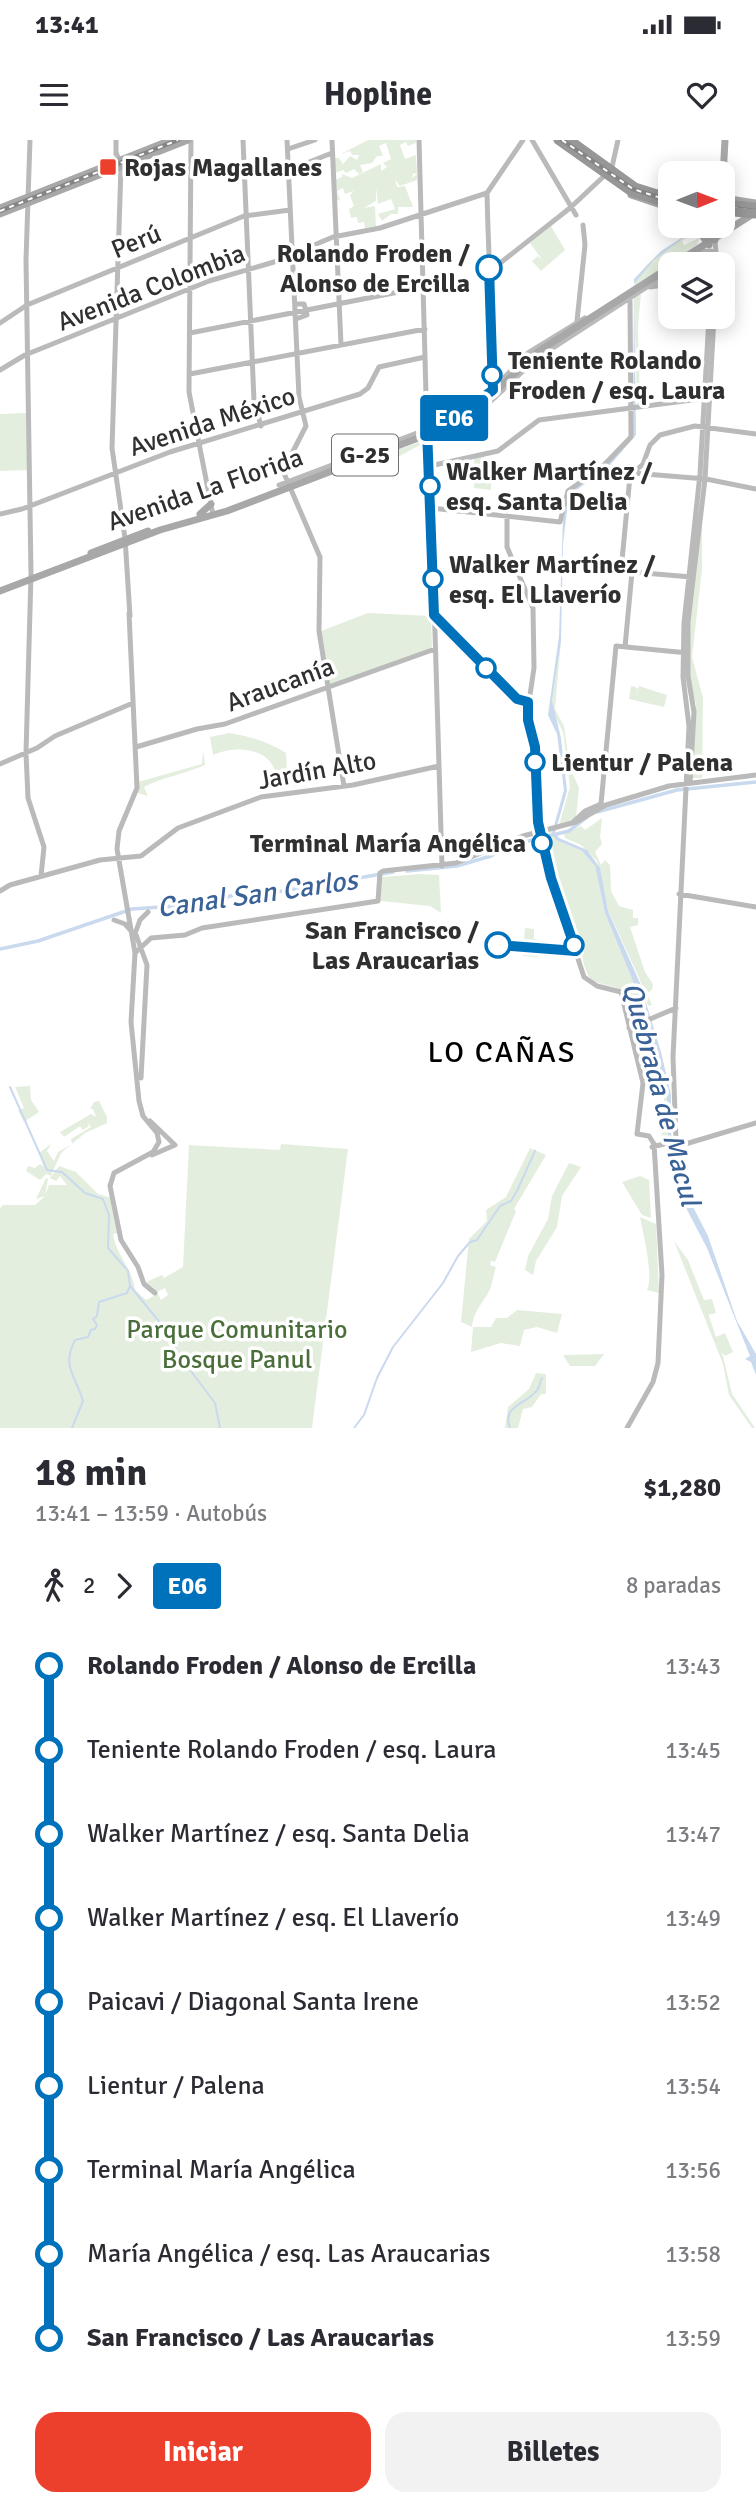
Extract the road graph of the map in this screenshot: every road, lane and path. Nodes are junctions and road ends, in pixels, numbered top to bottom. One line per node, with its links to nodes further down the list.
1 (30, 140): 33 (street)
2 (116, 140): 24 (street)
3 (171, 140): 24 (main road)
4 (189, 140): 24 (main road); 47 (street)
5 (243, 140): 44 (street)
6 (287, 140): 17 (street)
7 (315, 140): 17 (street)
8 (332, 140): 19 (street)
9 (419, 140): 43 (street)
10 (552, 140): 26 (main road)
11 (558, 140): 18 (highway)
12 (570, 140): 20 (highway)
13 (575, 140): 23 (main road)
14 (616, 140): 23 (street)
15 (723, 140): 21 (main road); 22 (main road)
16 (527, 141): 30 (street); 37 (street)
17 (288, 149): 25 (street)
18 (574, 151): 26 (highway); 32 (highway)
19 (332, 153): 25 (street); 46 (street)
20 (592, 155): 23 (highway); 31 (highway)
21 (720, 161)
22 (723, 161)
23 (609, 164): 27 (main road)
24 (119, 166): 33 (main road); 52 (street)
25 (289, 170): 39 (street)
26 (602, 175): 28 (main road); 37 (street)
27 (639, 186): 29 (highway)
28 (618, 187): 32 (highway); 35 (main road)
29 (658, 192)
30 (487, 193): 43 (street, Avenida Colombia); 54 (street)
31 (658, 193)
32 (646, 199): 34 (highway)
33 (27, 200): 38 (main road); 42 (main road); 64 (street)
34 (658, 202)
35 (658, 204)
36 (735, 204): 41 (highway)
37 (573, 205): 54 (street); 70 (street)
38 (0, 208)
39 (290, 210): 44 (street, Perú); 51 (street)
40 (735, 212): 41 (highway, bridge)
41 (754, 213): 45 (main road, G-25); 48 (main road, G-25)
42 (0, 214)
43 (422, 214): 46 (street, Avenida Colombia); 59 (street)
44 (247, 215): 47 (street, Perú); 53 (street)
45 (736, 220): 48 (main road, G-25)
46 (336, 237): 51 (street, Avenida Colombia); 63 (street)
47 (190, 240): 52 (street, Perú); 60 (street)
48 (710, 240): 49 (main road, Avenida La Florida / G-25); 50 (main road, Avenida La Florida / G-25)
49 (694, 252)
50 (694, 252)
51 (293, 254): 53 (street, Avenida Colombia); 65 (street)
52 (117, 269): 64 (street, Perú); 68 (street)
53 (249, 269): 60 (street, Avenida Colombia); 69 (street)
54 (490, 271): 85 (street); 86 (street)
55 (658, 277): 61 (main road, Avenida La Florida / G-25)
56 (658, 281): 57 (street, Avenida La Florida)
57 (654, 284): 58 (street); 61 (street, Avenida La Florida)
58 (658, 284)
59 (424, 288): 63 (street); 72 (street)
60 (190, 290): 68 (street, Avenida Colombia); 74 (street)
61 (632, 294): 62 (main road); 75 (main road, Avenida La Florida / G-25); 82 (main road, Avenida La Florida / G-25); 89 (street)
62 (611, 301): 70 (street, Avenida La Florida)
63 (339, 303): 66 (street); 76 (street)
64 (27, 305): 71 (street, Perú); 79 (street)
65 (295, 308): 66 (street); 67 (street); 69 (street)
66 (305, 310): 67 (street)
67 (296, 319): 78 (street)
68 (116, 320): 79 (street, Avenida Colombia); 103 (street)
69 (251, 321): 74 (street); 81 (street)
70 (577, 321): 75 (street, Avenida La Florida)
71 (0, 323)
72 (425, 329): 76 (street); 80 (street)
73 (710, 329): 87 (street)
74 (190, 333): 84 (street)
75 (560, 334): 77 (main road); 82 (main road, Avenida La Florida / G-25)
76 (341, 345): 78 (street)
77 (536, 348): 82 (street, Avenida La Florida)
78 (298, 353): 81 (street); 91 (street)
79 (28, 355): 83 (street, Avenida Colombia); 112 (street)
80 (425, 357): 91 (street, Avenida México); 97 (street)
81 (253, 362): 84 (street); 94 (street)
82 (526, 362): 85 (main road); 88 (main road, Avenida La Florida / G-25); 92 (street, Avenida La Florida)
83 (0, 372)
84 (190, 374): 99 (street)
85 (501, 381): 86 (street, Avenida La Florida)
86 (493, 390): 90 (street, Avenida La Florida)
87 (707, 398): 89 (street); 93 (street); 96 (street)
88 (487, 402): 90 (main road); 92 (main road); 97 (main road, Avenida La Florida / G-25)
89 (635, 407): 102 (street); 116 (street)
90 (468, 409): 97 (street, Avenida La Florida)
91 (303, 412): 94 (street, Avenida México); 109 (street)
92 (471, 418): 97 (street, Avenida La Florida)
93 (704, 419): 95 (street); 96 (street)
94 (261, 426): 99 (street, Avenida México)
95 (695, 426): 96 (street); 105 (street)
96 (705, 428): 98 (street); 107 (street)
97 (429, 432): 100 (street, Avenida La Florida); 101 (main road, Avenida La Florida / G-25); 102 (street); 104 (main road, Avenida La Florida / G-25); 108 (street, Avenida La Florida)
98 (756, 434)
99 (198, 443): 103 (street, Avenida México); 114 (street)
100 (400, 447): 101 (main road)
101 (379, 453): 104 (main road, Avenida La Florida / G-25)
102 (430, 466): 113 (street)
103 (116, 472): 112 (street, Avenida México); 117 (street)
104 (319, 473): 106 (main road, Avenida La Florida / G-25); 108 (main road, Avenida La Florida / G-25)
105 (634, 473): 107 (street); 119 (street)
106 (310, 478): 108 (main road); 109 (main road, Avenida La Florida / G-25)
107 (702, 479): 110 (street); 120 (street)
108 (300, 480): 109 (main road, Avenida La Florida / G-25)
109 (285, 484): 111 (main road, Avenida La Florida / G-25); 111 (main road, Avenida La Florida / G-25); 127 (street)
110 (756, 489)
111 (251, 500): 114 (main road, Avenida La Florida / G-25)
112 (30, 507): 115 (street); 121 (street)
113 (431, 508): 116 (street); 123 (street)
114 (209, 512): 117 (main road, Avenida La Florida / G-25)
115 (0, 514)
116 (507, 516): 128 (street)
117 (125, 542): 118 (main road, Avenida La Florida / G-25); 129 (street)
118 (114, 546): 121 (main road, Avenida La Florida / G-25); 121 (main road, Avenida La Florida / G-25)
119 (632, 572): 120 (street); 124 (street)
120 (690, 577): 126 (street)
121 (26, 579): 122 (main road, Avenida La Florida / G-25); 131 (street)
122 (0, 591)
123 (434, 615): 125 (street); 128 (street)
124 (625, 647): 126 (street); 137 (street)
125 (435, 649): 127 (street, Araucanía); 133 (street)
126 (687, 653): 135 (street)
127 (328, 687): 130 (street, Araucanía); 136 (street)
128 (528, 702): 138 (street)
129 (133, 703): 130 (street); 131 (street)
130 (135, 747): 139 (street)
131 (26, 753): 132 (street); 141 (street)
132 (0, 764)
133 (439, 766): 136 (street, Jardín Alto); 140 (street)
134 (756, 775): 135 (street)
135 (688, 785): 137 (street); 143 (street)
136 (344, 786): 139 (street, Jardín Alto)
137 (575, 820): 138 (street)
138 (541, 835): 140 (street); 151 (street)
139 (120, 858): 141 (street, Jardín Alto); 147 (street)
140 (442, 866): 148 (street)
141 (42, 874): 142 (street, Jardín Alto)
142 (0, 891)
143 (683, 893): 144 (street); 150 (street)
144 (756, 907)
145 (148, 912): 147 (street)
146 (114, 920): 147 (street)
147 (135, 934): 148 (street); 149 (street)
148 (142, 948): 149 (street); 155 (street)
149 (135, 953): 155 (street)
150 (676, 1008): 151 (street); 153 (street)
151 (629, 1028): 154 (street)
152 (756, 1123): 153 (street)
153 (673, 1143): 154 (street)
154 (653, 1147): 157 (street)
155 (159, 1149): 156 (street)
156 (114, 1196): 156 (street)
157 (626, 1428)

